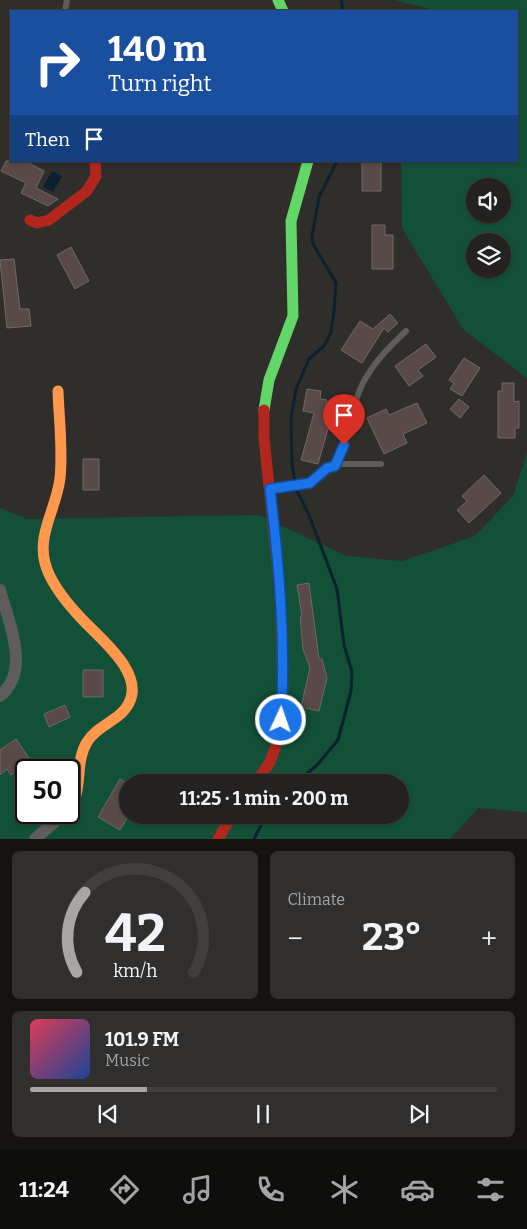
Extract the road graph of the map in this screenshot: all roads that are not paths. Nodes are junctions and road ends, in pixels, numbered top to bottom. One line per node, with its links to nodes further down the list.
1 (95, 162): 3 (main road)
2 (308, 162): 8 (main road)
3 (30, 220)
4 (406, 331): 7 (lane)
5 (58, 391): 12 (main road)
6 (381, 464): 7 (lane)
7 (335, 466): 8 (lane)
8 (275, 489): 11 (main road)
9 (0, 590): 10 (street)
10 (0, 696)
11 (262, 774)
12 (80, 776)
13 (53, 824): 15 (street)
14 (227, 824): 16 (main road)
15 (35, 839)
16 (218, 839)

